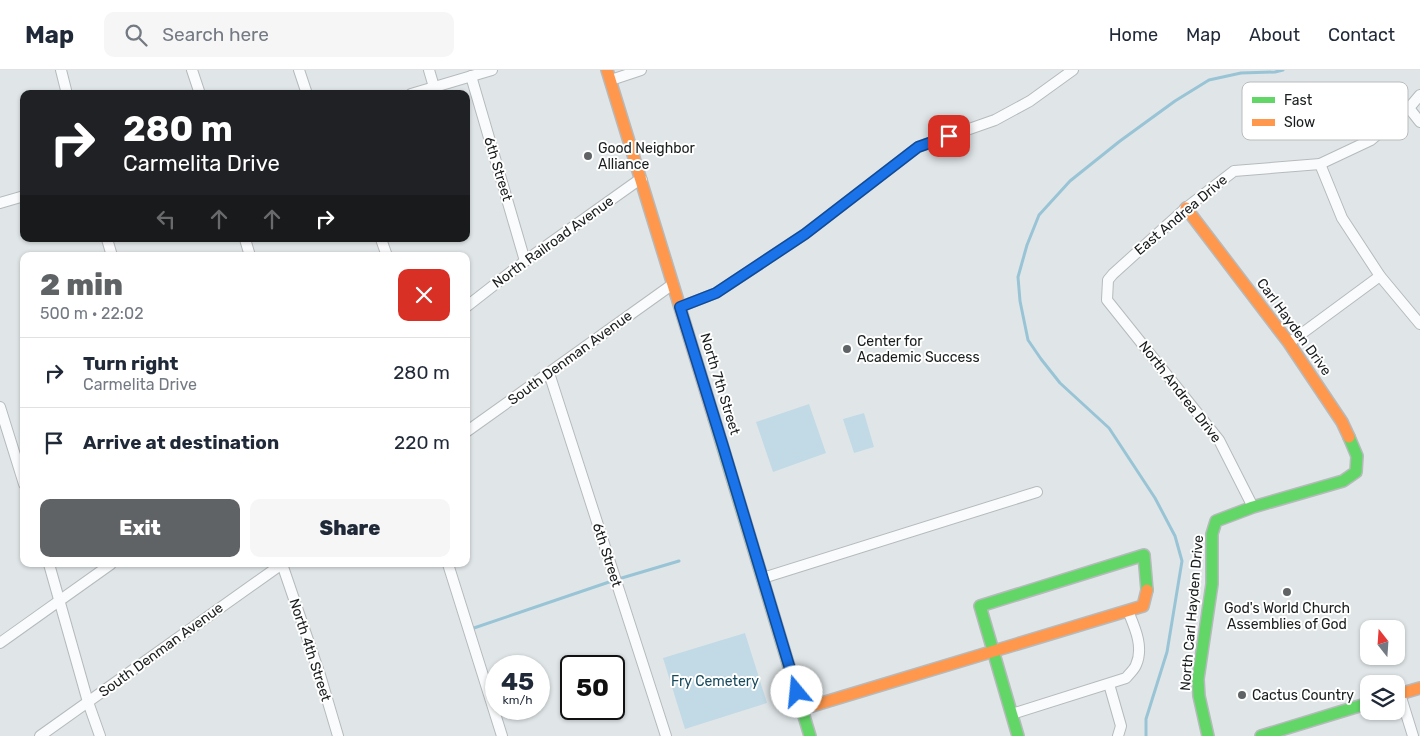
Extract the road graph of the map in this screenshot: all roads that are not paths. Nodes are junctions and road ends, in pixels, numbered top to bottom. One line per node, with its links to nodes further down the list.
1 (61, 70): 11 (street)
2 (192, 70): 12 (street)
3 (299, 70): 13 (street)
4 (429, 70): 10 (street)
5 (492, 70): 9 (street)
6 (642, 70): 8 (street)
7 (1072, 70): 29 (street)
8 (609, 75): 20 (street, North 7th Street)
9 (471, 76): 10 (street); 24 (street, 6th Street)
10 (434, 87): 14 (street)
11 (66, 90)
12 (199, 90)
13 (305, 90)
14 (424, 90)
15 (1420, 96): 16 (street, East Andrea Drive)
16 (1409, 108): 17 (street)
17 (1420, 122)
18 (1371, 140): 19 (street, East Andrea Drive)
19 (1320, 164): 23 (street, East Andrea Drive); 25 (street)
20 (642, 180): 24 (street, North Railroad Avenue); 27 (street, North 7th Street)
21 (20, 197): 22 (street)
22 (0, 203)
23 (1186, 208): 26 (street, East Andrea Drive); 31 (street, Carl Hayden Drive)
24 (525, 261): 28 (street, North Railroad Avenue)
25 (1380, 276): 30 (street); 31 (street)
26 (1108, 280): 37 (street, North Andrea Drive)
27 (673, 284): 29 (street, North 7th Street); 32 (street, South Denman Avenue)
28 (470, 304)
29 (680, 307): 43 (street, North 7th Street)
30 (1420, 324)
31 (1289, 343): 37 (street, Carl Hayden Drive)
32 (549, 373): 34 (street, South Denman Avenue); 60 (street, 6th Street)
33 (0, 407): 35 (street)
34 (470, 429)
35 (20, 471)
36 (1037, 492): 43 (street)
37 (1253, 506): 64 (street, North Carl Hayden Drive)
38 (49, 567): 44 (street)
39 (107, 567): 44 (street)
40 (278, 567): 51 (street, South Denman Avenue)
41 (283, 567): 58 (street, North 4th Street)
42 (449, 567): 59 (street)
43 (763, 578): 53 (street, North 7th Street)
44 (60, 601): 46 (street); 51 (street)
45 (1128, 611): 47 (street); 47 (street); 48 (street)
46 (0, 643)
47 (994, 651): 53 (street); 55 (street)
48 (1109, 684): 55 (street); 63 (street)
49 (1420, 688): 50 (street)
50 (1405, 692)
51 (88, 702): 56 (street, South Denman Avenue); 57 (street)
52 (1360, 706): 65 (street)
53 (802, 709): 61 (street, North 7th Street)
54 (1405, 712): 66 (street)
55 (1012, 714): 62 (street)
56 (40, 736)
57 (100, 736)
58 (338, 736)
59 (502, 736)
60 (666, 736)
61 (810, 736)
62 (1018, 736)
63 (1118, 736)
64 (1208, 736)
65 (1261, 736)
66 (1414, 736)

